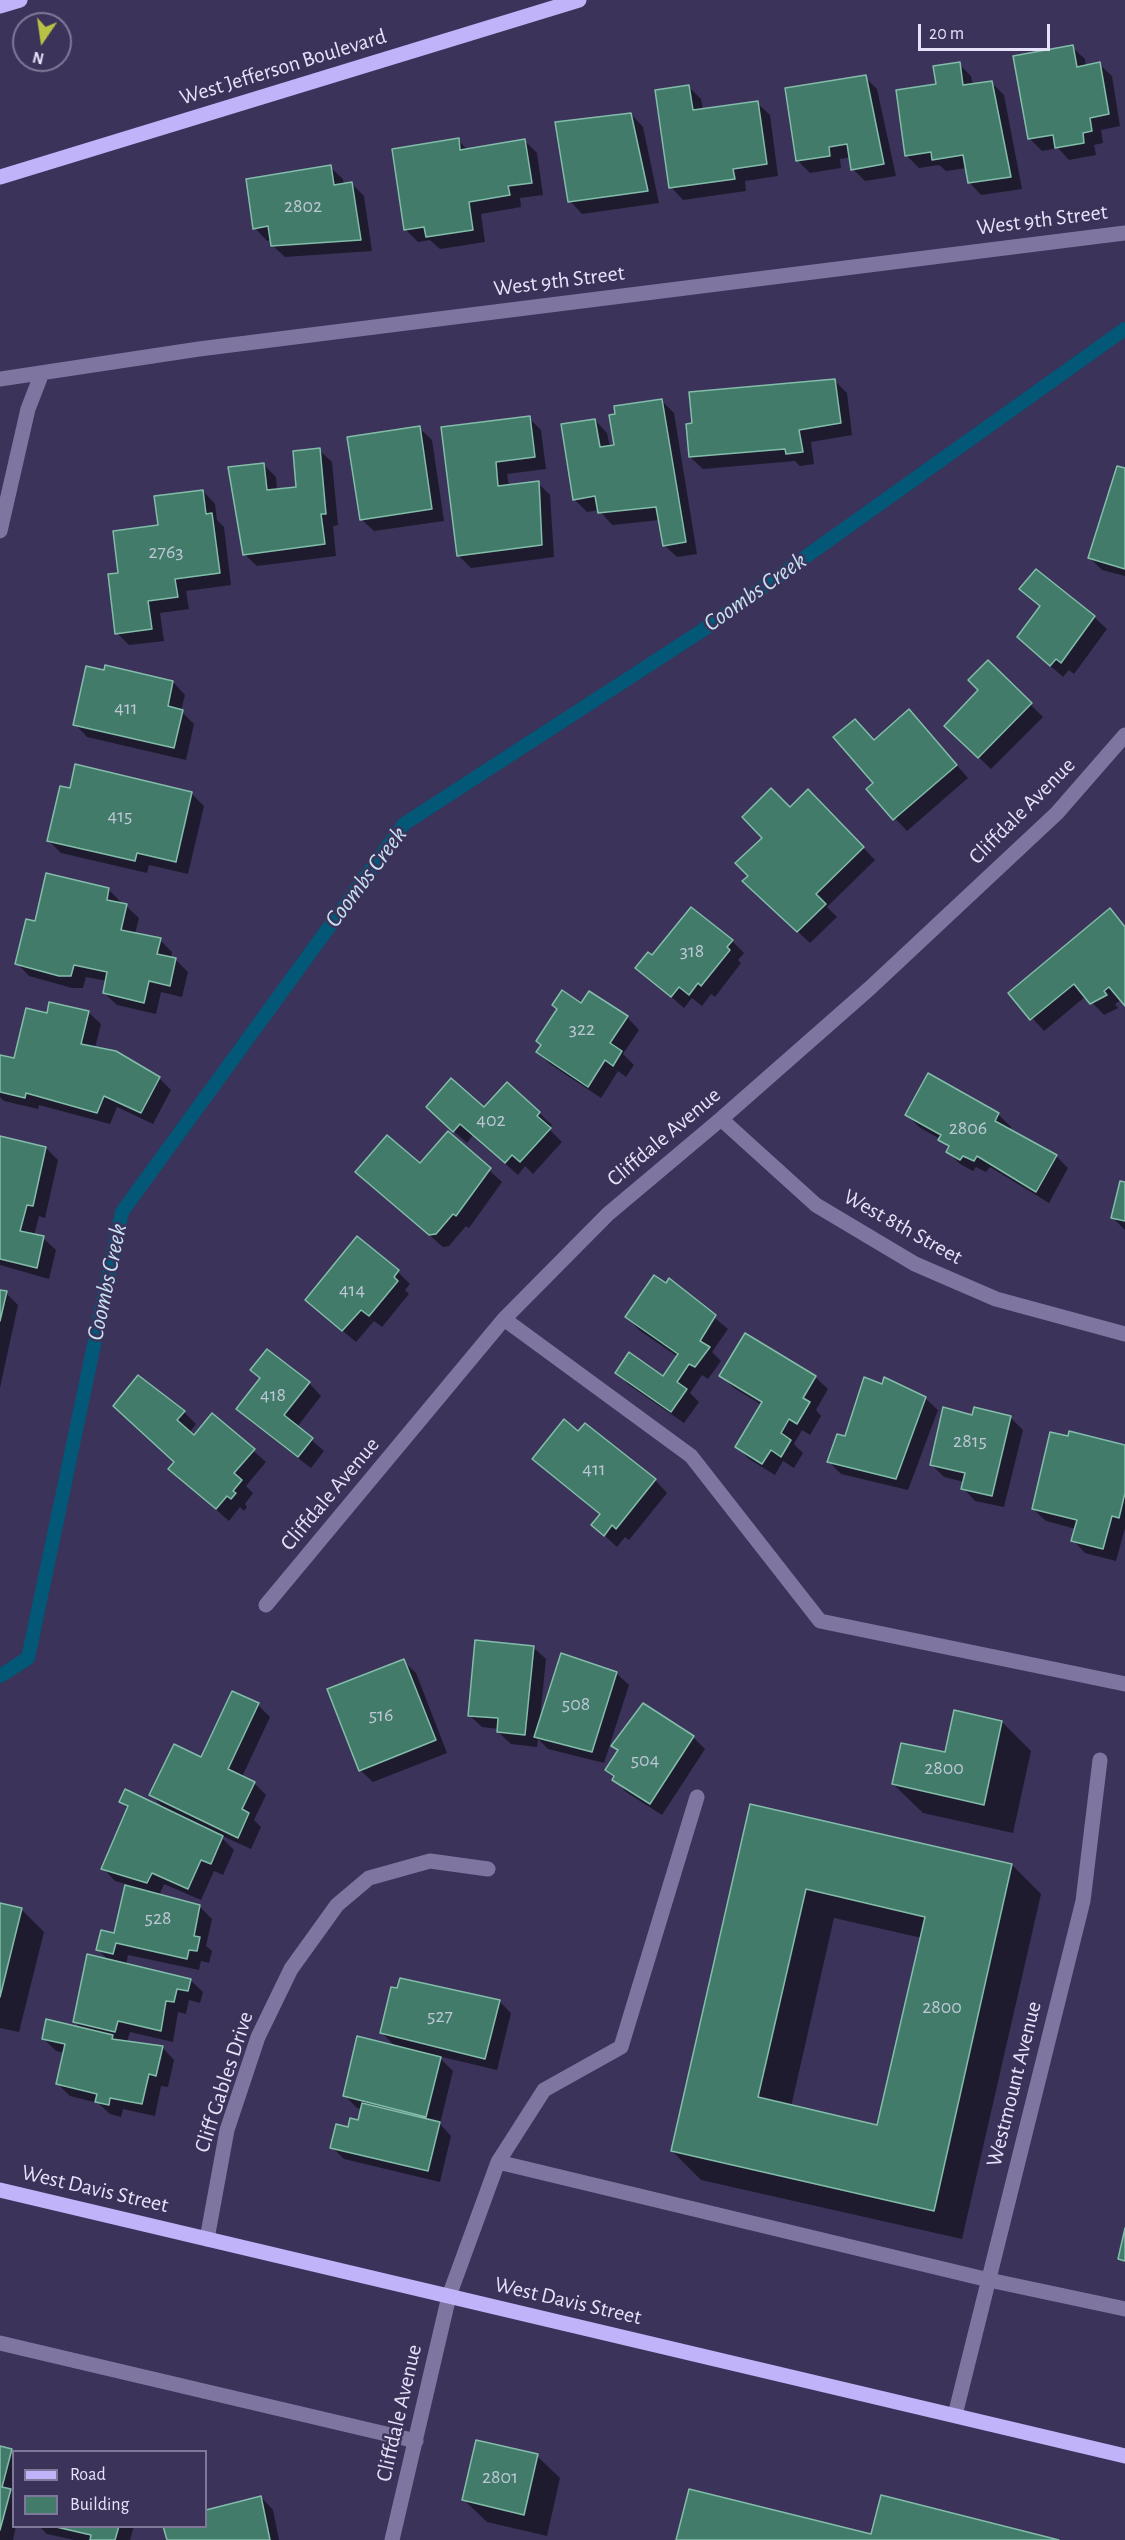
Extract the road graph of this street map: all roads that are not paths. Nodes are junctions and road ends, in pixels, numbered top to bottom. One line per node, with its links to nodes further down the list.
1 (20, 0): 3 (main road)
2 (579, 0): 4 (main road, West Jefferson Boulevard)
3 (0, 6)
4 (0, 177)
5 (1125, 233): 6 (street, West 9th Street)
6 (42, 373): 7 (street, West 9th Street); 8 (street)
7 (0, 379)
8 (0, 531)
9 (1125, 735): 10 (street, Cliffdale Avenue)
10 (721, 1119): 11 (street, Cliffdale Avenue); 12 (street, West 8th Street)
11 (504, 1319): 13 (street, Cliffdale Avenue); 14 (street)
12 (1125, 1334)
13 (266, 1605)
14 (1125, 1684)
15 (1100, 1760): 21 (street, Westmount Avenue)
16 (697, 1797): 18 (street, Cliffdale Avenue)
17 (488, 1869): 20 (street, Cliff Gables Drive)
18 (498, 2162): 21 (street); 22 (street, Cliffdale Avenue)
19 (0, 2190): 20 (main road, West Davis Street)
20 (207, 2239): 22 (main road, West Davis Street)
21 (989, 2280): 23 (street); 25 (street, Westmount Avenue)
22 (449, 2296): 25 (main road, West Davis Street); 26 (street, Cliffdale Avenue)
23 (1125, 2309)
24 (0, 2343): 26 (street)
25 (955, 2415): 27 (main road, West Davis Street)
26 (416, 2441): 28 (street, Cliffdale Avenue)
27 (1125, 2456)
28 (392, 2540)

